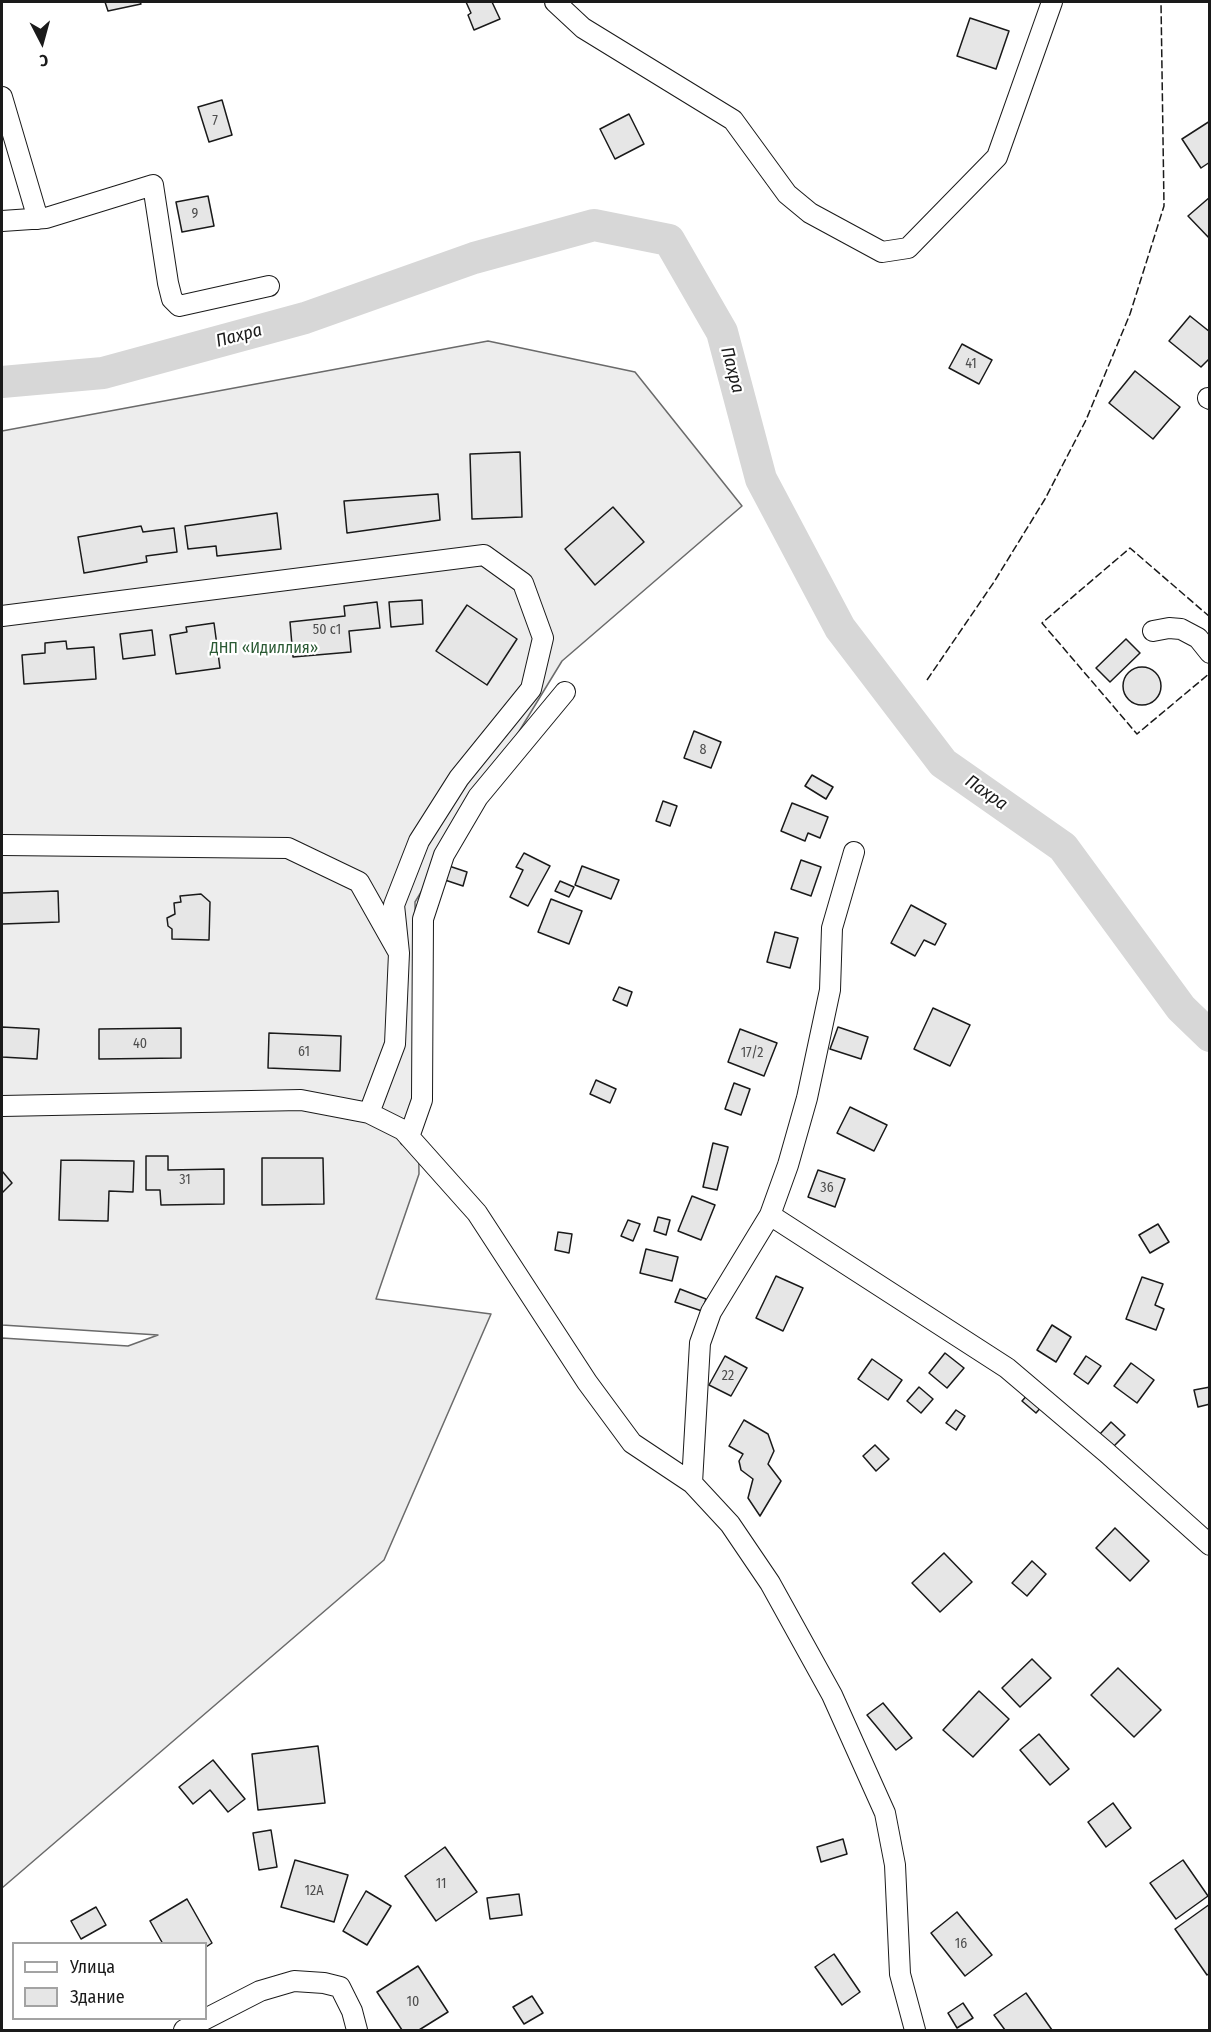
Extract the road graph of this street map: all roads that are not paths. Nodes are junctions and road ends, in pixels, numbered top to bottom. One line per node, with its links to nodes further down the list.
1 (555, 2): 2 (street)
2 (1052, 2)
3 (2, 97): 4 (street)
4 (38, 219): 5 (street); 6 (street)
5 (2, 221)
6 (269, 286)
7 (2, 616): 13 (street)
8 (1153, 631): 9 (street)
9 (1209, 652)
10 (565, 692): 16 (street)
11 (2, 845): 13 (street)
12 (854, 852): 17 (street)
13 (399, 953): 15 (street)
14 (2, 1106): 15 (street)
15 (369, 1113): 16 (street)
16 (409, 1137): 18 (street)
17 (770, 1215): 18 (street); 19 (street)
18 (692, 1483): 24 (street)
19 (1209, 1545)
20 (207, 2019): 23 (street)
21 (205, 2020): 22 (street)
22 (184, 2031)
23 (357, 2031)
24 (915, 2031)

